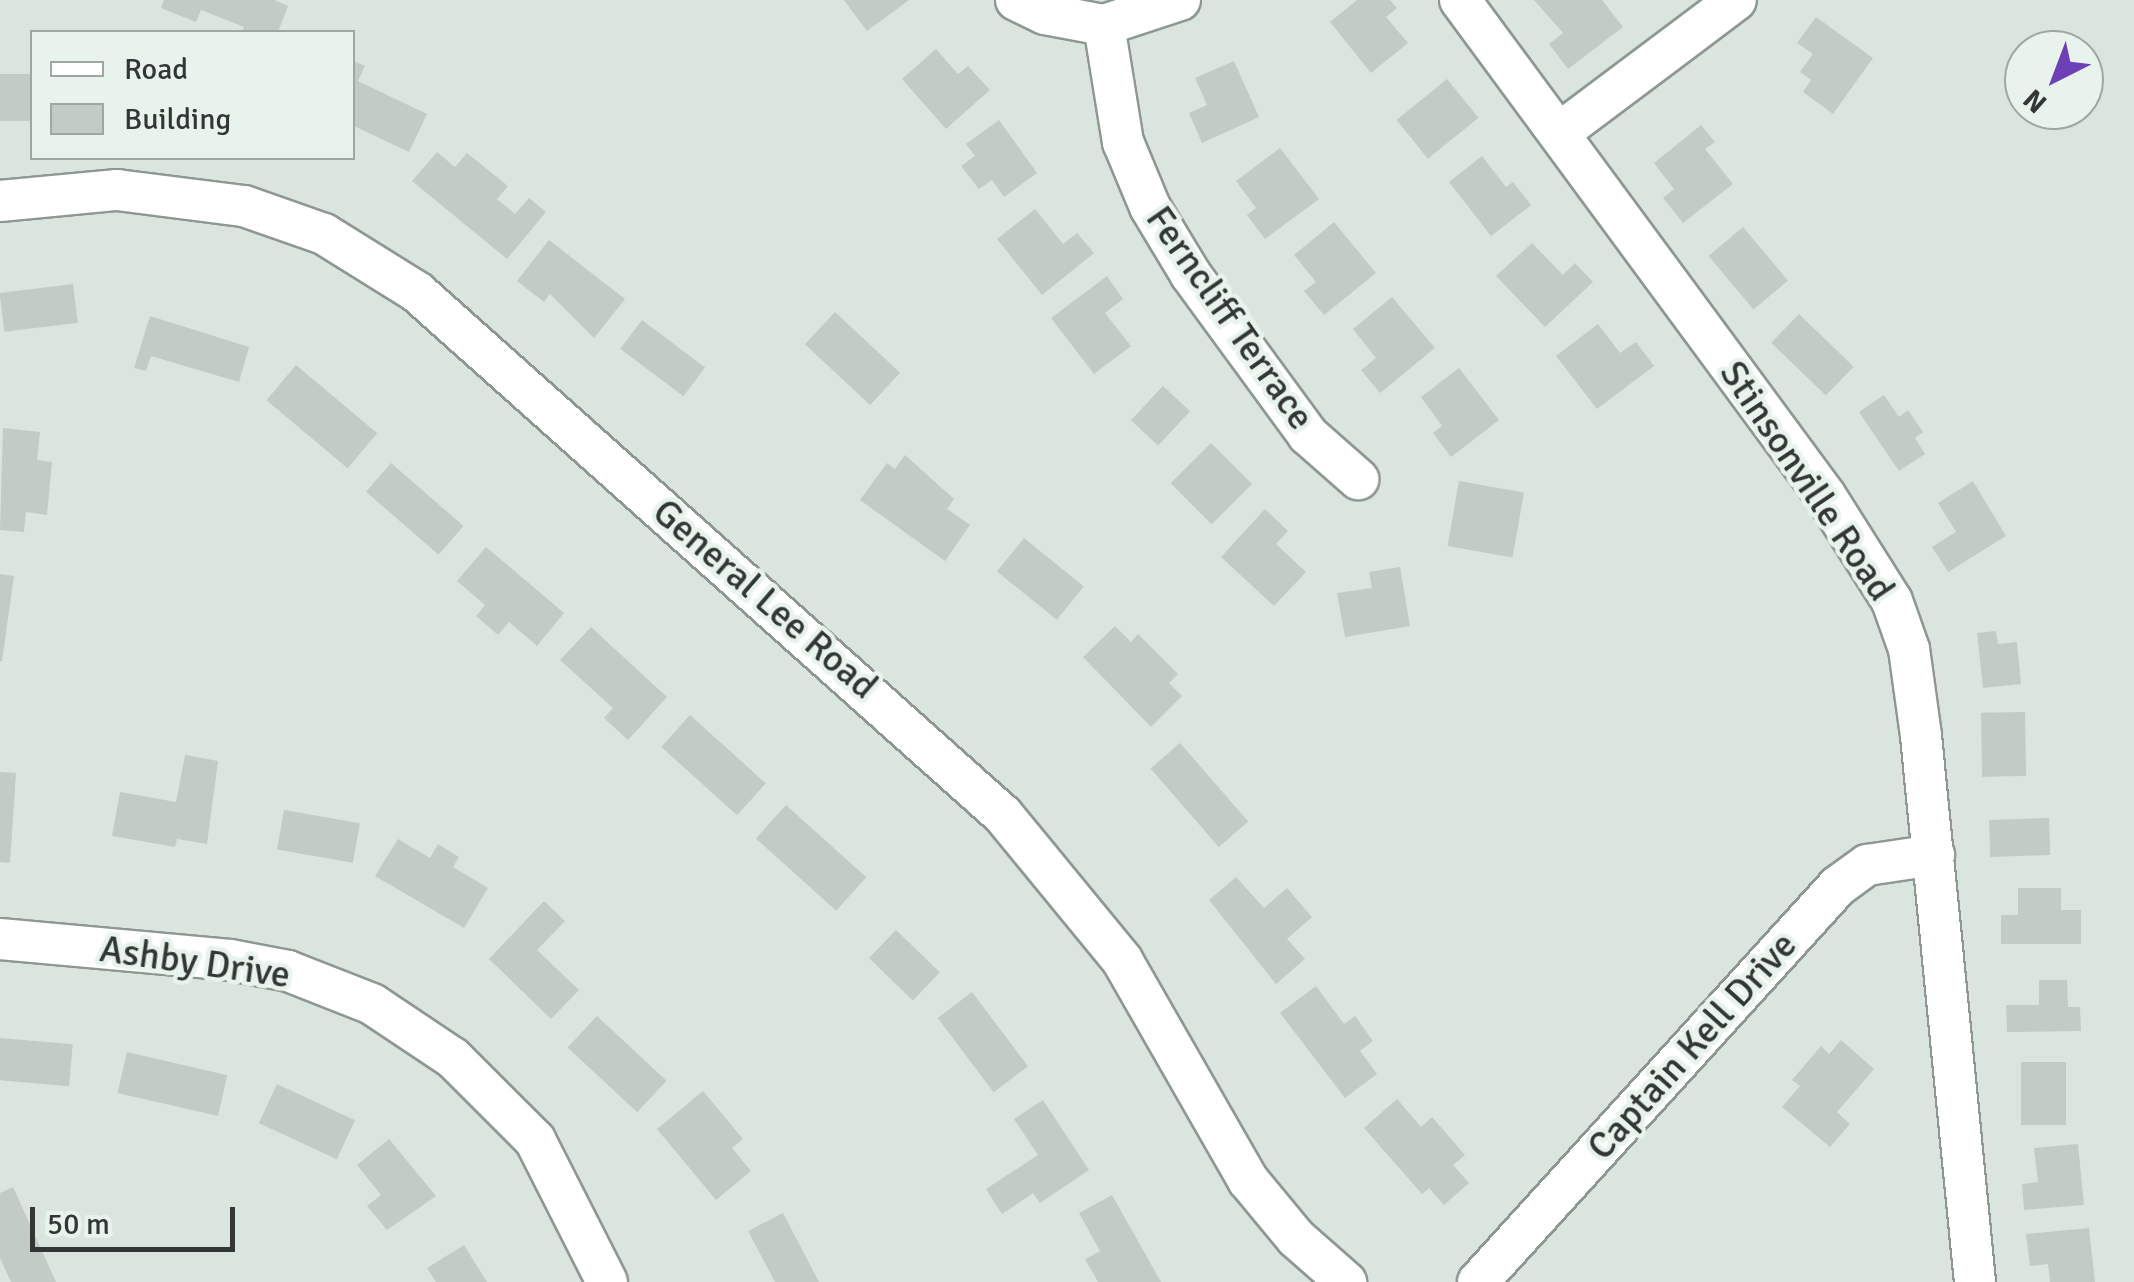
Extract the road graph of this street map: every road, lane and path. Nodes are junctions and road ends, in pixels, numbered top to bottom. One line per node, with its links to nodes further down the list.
1 (1016, 0): 5 (street)
2 (1180, 0): 5 (street)
3 (1460, 0): 6 (street, Stinsonville Road)
4 (1736, 0): 6 (street)
5 (1104, 25): 8 (street, Ferncliff Terrace)
6 (1559, 134): 9 (street, Stinsonville Road)
7 (0, 201): 12 (street, General Lee Road)
8 (1358, 479)
9 (1934, 855): 13 (street, Captain Kell Drive); 14 (street, Stinsonville Road)
10 (0, 939): 11 (street, Ashby Drive)
11 (607, 1282)
12 (1346, 1282)
13 (1478, 1282)
14 (1975, 1282)

